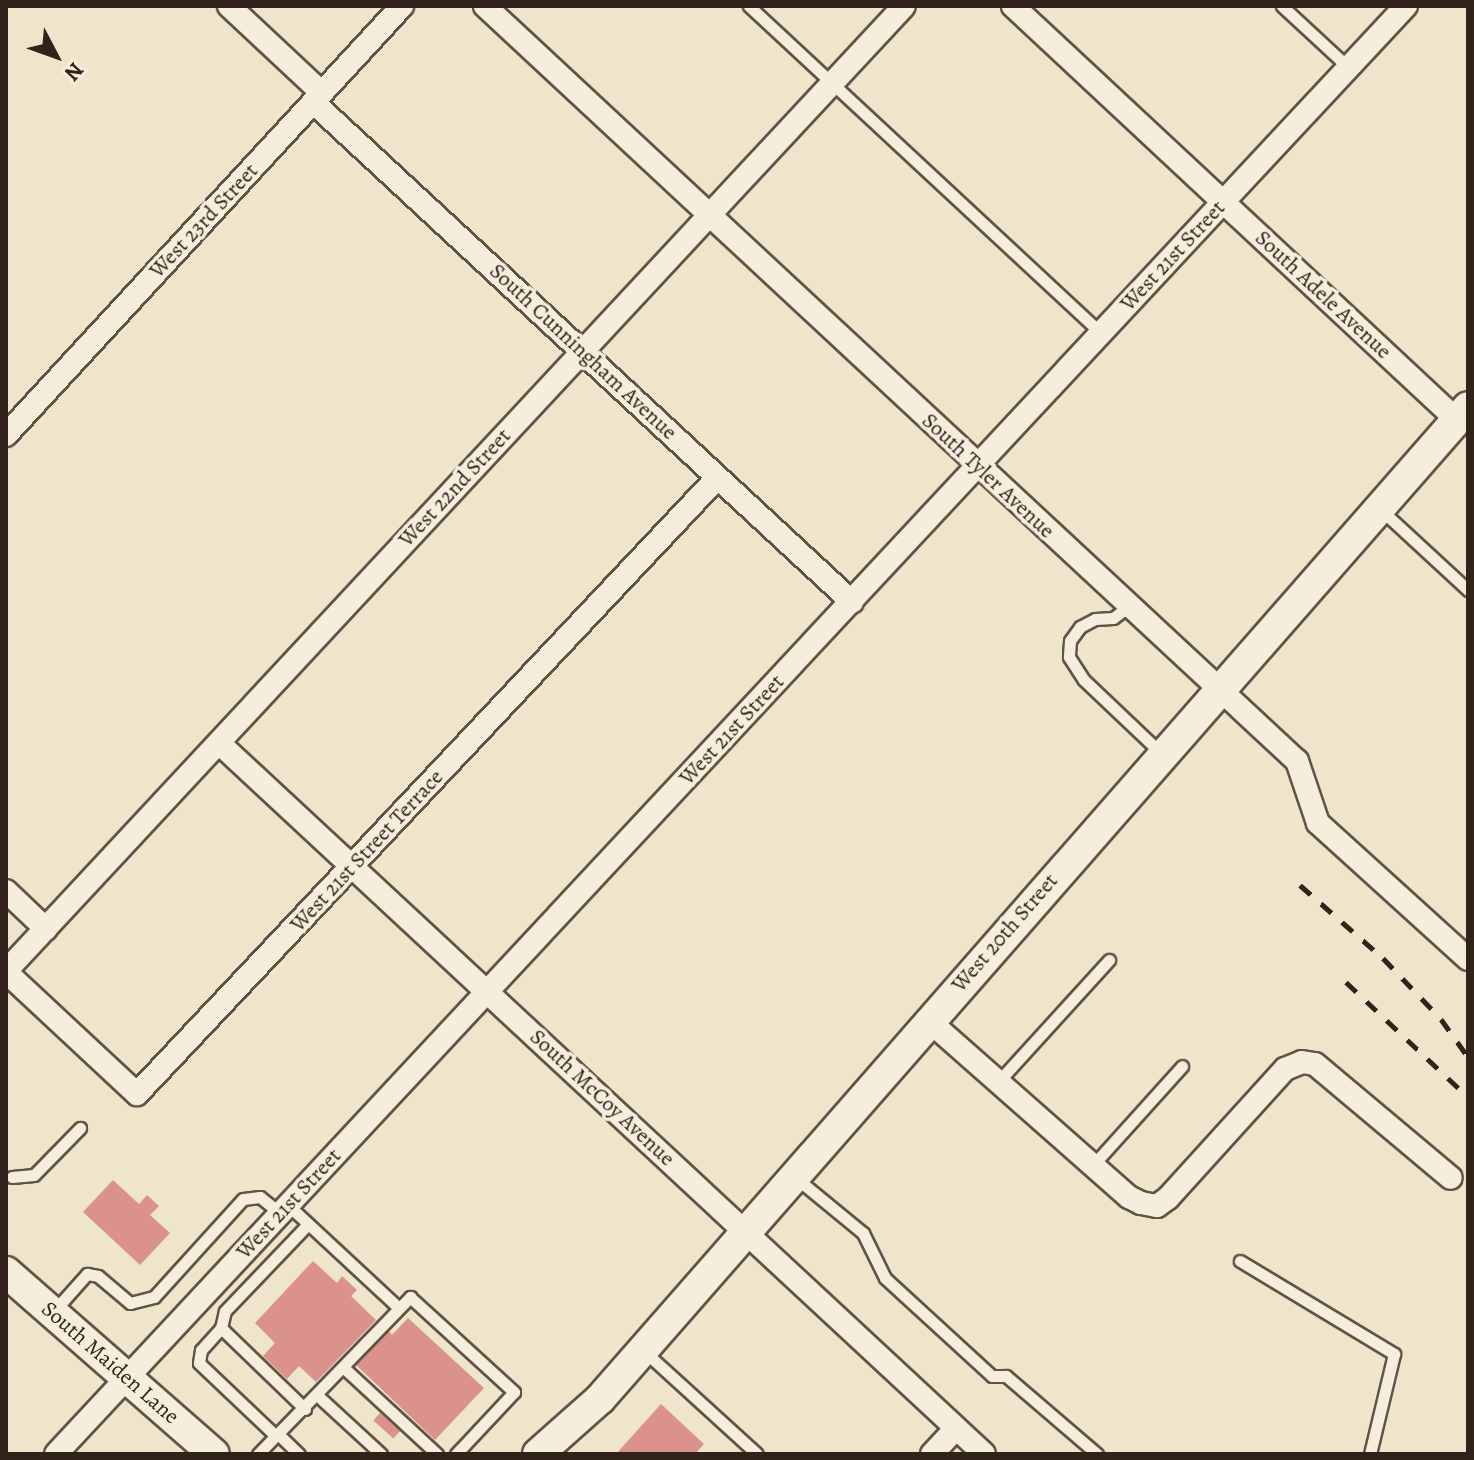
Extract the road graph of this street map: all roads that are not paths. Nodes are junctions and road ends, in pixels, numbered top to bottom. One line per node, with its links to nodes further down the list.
1 (229, 6): 11 (street, South Cunningham Avenue)
2 (402, 6): 11 (street, West 23rd Street)
3 (485, 6): 13 (street, South Tyler Avenue)
4 (749, 6): 10 (lane)
5 (904, 6): 10 (street, West 22nd Street)
6 (1013, 6): 12 (street, South Adele Avenue)
7 (1282, 6): 9 (lane)
8 (1406, 6): 9 (street, West 21st Street)
9 (1349, 68): 12 (street, West 21st Street)
10 (832, 83): 13 (street, West 22nd Street); 14 (lane)
11 (318, 98): 15 (street, South Cunningham Avenue); 17 (street, West 23rd Street)
12 (1224, 202): 14 (street, West 21st Street); 16 (street, South Adele Avenue)
13 (708, 217): 15 (street, West 22nd Street); 18 (street, South Tyler Avenue)
14 (1101, 333): 18 (street, West 21st Street)
15 (583, 351): 19 (street, South Cunningham Avenue); 25 (street, West 22nd Street)
16 (1462, 413): 20 (main road, West 20th Street)
17 (6, 435)
18 (977, 466): 22 (street, West 21st Street); 23 (street, South Tyler Avenue)
19 (718, 477): 22 (street, South Cunningham Avenue); 27 (street, West 21st Street Terrace)
20 (1378, 508): 21 (lane); 24 (main road, West 20th Street)
21 (1468, 590)
22 (852, 602): 33 (street, West 21st Street)
23 (1129, 606): 24 (street, South Tyler Avenue); 26 (lane)
24 (1218, 689): 26 (main road, West 20th Street); 30 (street, South Tyler Avenue)
25 (219, 743): 27 (street, South McCoy Avenue); 29 (street, West 22nd Street)
26 (1161, 753): 34 (main road, West 20th Street)
27 (353, 866): 32 (street, West 21st Street Terrace); 33 (street, South McCoy Avenue)
28 (6, 891): 29 (street)
29 (46, 929): 32 (street, West 22nd Street)
30 (1468, 959)
31 (1109, 960): 36 (lane)
32 (6, 972)
33 (487, 991): 42 (street, West 21st Street); 44 (street, South McCoy Avenue)
34 (928, 1020): 36 (street); 39 (main road, West 20th Street)
35 (1182, 1066): 38 (lane)
36 (998, 1082): 38 (street)
37 (80, 1128): 40 (lane)
38 (1093, 1165): 41 (street)
39 (792, 1176): 44 (main road, West 20th Street); 68 (lane)
40 (8, 1177)
41 (1451, 1178)
42 (284, 1209): 43 (lane); 48 (lane); 52 (street, West 21st Street)
43 (308, 1224): 47 (lane); 49 (lane)
44 (744, 1231): 50 (main road, West 20th Street); 55 (street, South McCoy Avenue)
45 (1240, 1261): 69 (lane)
46 (6, 1272): 48 (main road, South Maiden Lane)
47 (399, 1308): 51 (lane); 63 (lane)
48 (51, 1314): 52 (main road, South Maiden Lane)
49 (221, 1328): 54 (lane); 56 (lane)
50 (643, 1349): 64 (main road, West 20th Street); 65 (lane)
51 (344, 1368): 53 (lane); 62 (lane)
52 (128, 1377): 57 (street, West 21st Street); 58 (main road, South Maiden Lane)
53 (318, 1396): 54 (lane); 61 (lane)
54 (305, 1409): 56 (lane)
55 (956, 1428): 66 (street); 67 (street, South McCoy Avenue)
56 (277, 1435): 59 (lane); 60 (lane)
57 (56, 1454)
58 (214, 1454)
59 (258, 1454)
60 (299, 1454)
61 (381, 1454)
62 (437, 1454)
63 (456, 1454)
64 (538, 1454)
65 (757, 1454)
66 (932, 1454)
67 (984, 1454)
68 (1097, 1454)
69 (1370, 1454)

